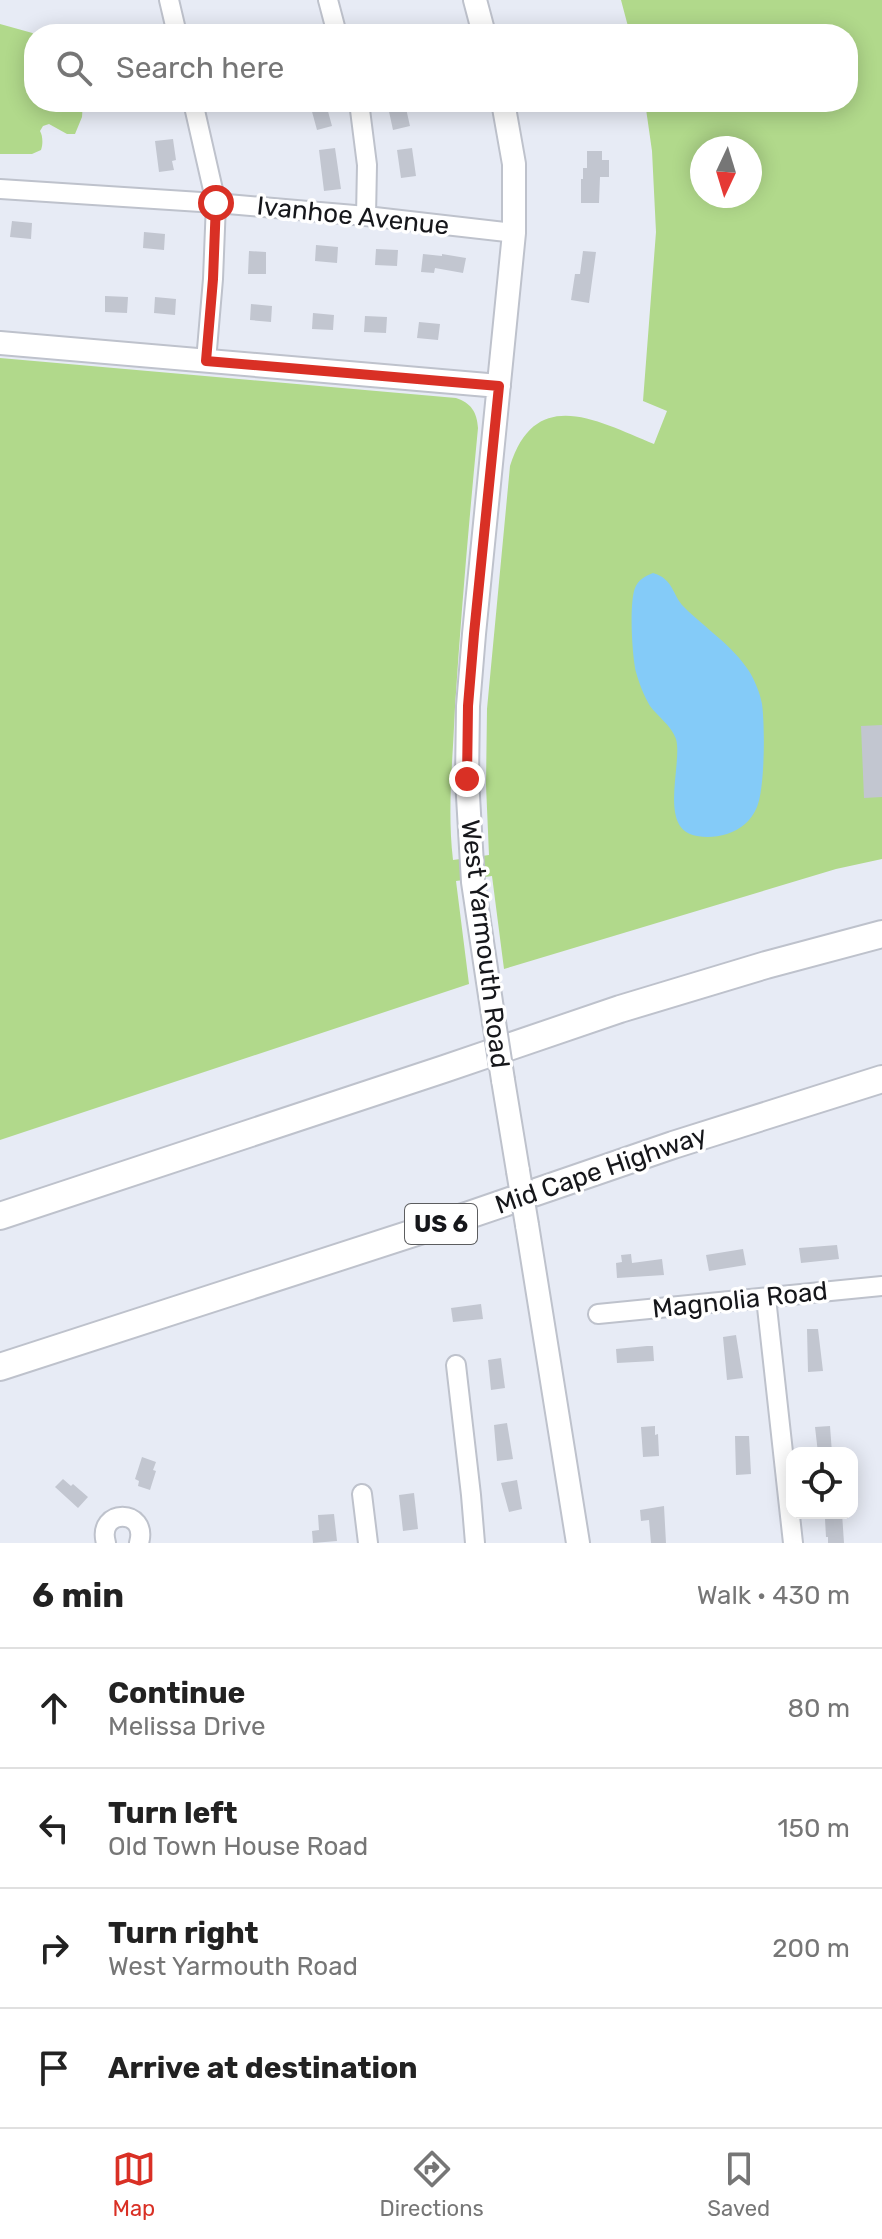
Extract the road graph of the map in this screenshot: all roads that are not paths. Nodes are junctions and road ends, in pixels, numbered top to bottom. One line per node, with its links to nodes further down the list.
1 (169, 0): 4 (street)
2 (328, 0): 5 (street)
3 (475, 0): 6 (main road)
4 (175, 24)
5 (334, 24)
6 (481, 24)
7 (195, 112): 11 (street)
8 (360, 112): 12 (street)
9 (505, 112): 13 (main road, West Yarmouth Road)
10 (0, 189): 11 (street, Ivanhoe Avenue)
11 (216, 203): 12 (street, Ivanhoe Avenue); 15 (street)
12 (366, 216): 13 (street, Ivanhoe Avenue)
13 (514, 233): 16 (main road, West Yarmouth Road)
14 (0, 343): 15 (main road)
15 (206, 361): 16 (main road)
16 (499, 386): 30 (main road, West Yarmouth Road, bridge)
17 (882, 934): 19 (highway)
18 (882, 1079): 24 (highway, Mid Cape Highway / US 6)
19 (0, 1216)
20 (882, 1286): 21 (street, Magnolia Road)
21 (766, 1298): 22 (street, Magnolia Road); 31 (street)
22 (598, 1314)
23 (456, 1365): 29 (street)
24 (0, 1367)
25 (362, 1494): 28 (street)
26 (106, 1543): 27 (street)
27 (139, 1543)
28 (368, 1543)
29 (475, 1543)
30 (578, 1543)
31 (793, 1543)

